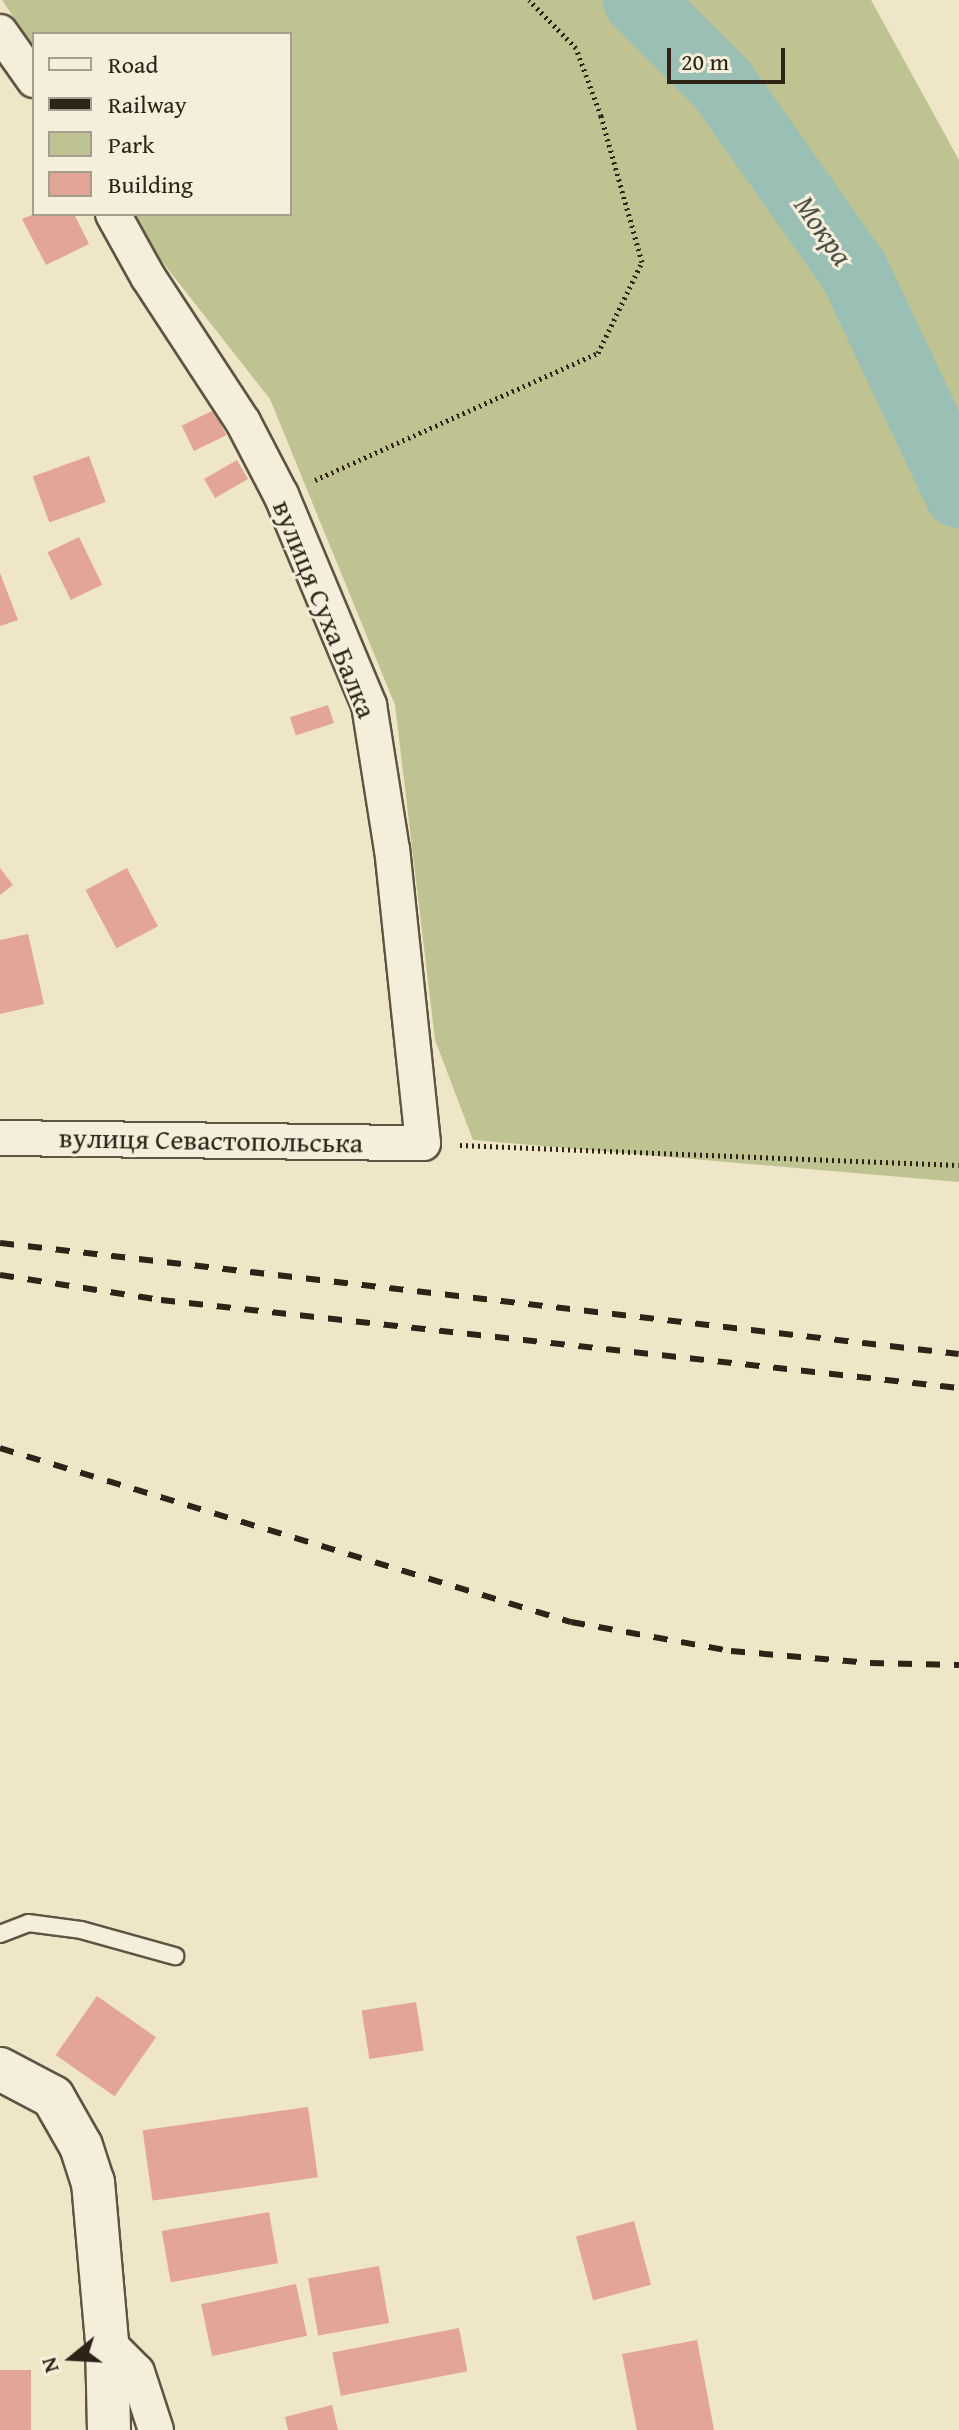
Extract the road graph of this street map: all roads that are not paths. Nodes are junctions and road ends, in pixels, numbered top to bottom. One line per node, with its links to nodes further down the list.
1 (0, 32): 2 (street)
2 (32, 77)
3 (114, 216): 5 (street, вулиця Суха Балка)
4 (0, 1138): 5 (street, вулиця Севастопольська)
5 (423, 1143)
6 (0, 1934): 7 (lane)
7 (175, 1956)
8 (0, 2069): 9 (street)
9 (107, 2342): 10 (street); 11 (street)
10 (109, 2430)
11 (156, 2430)

